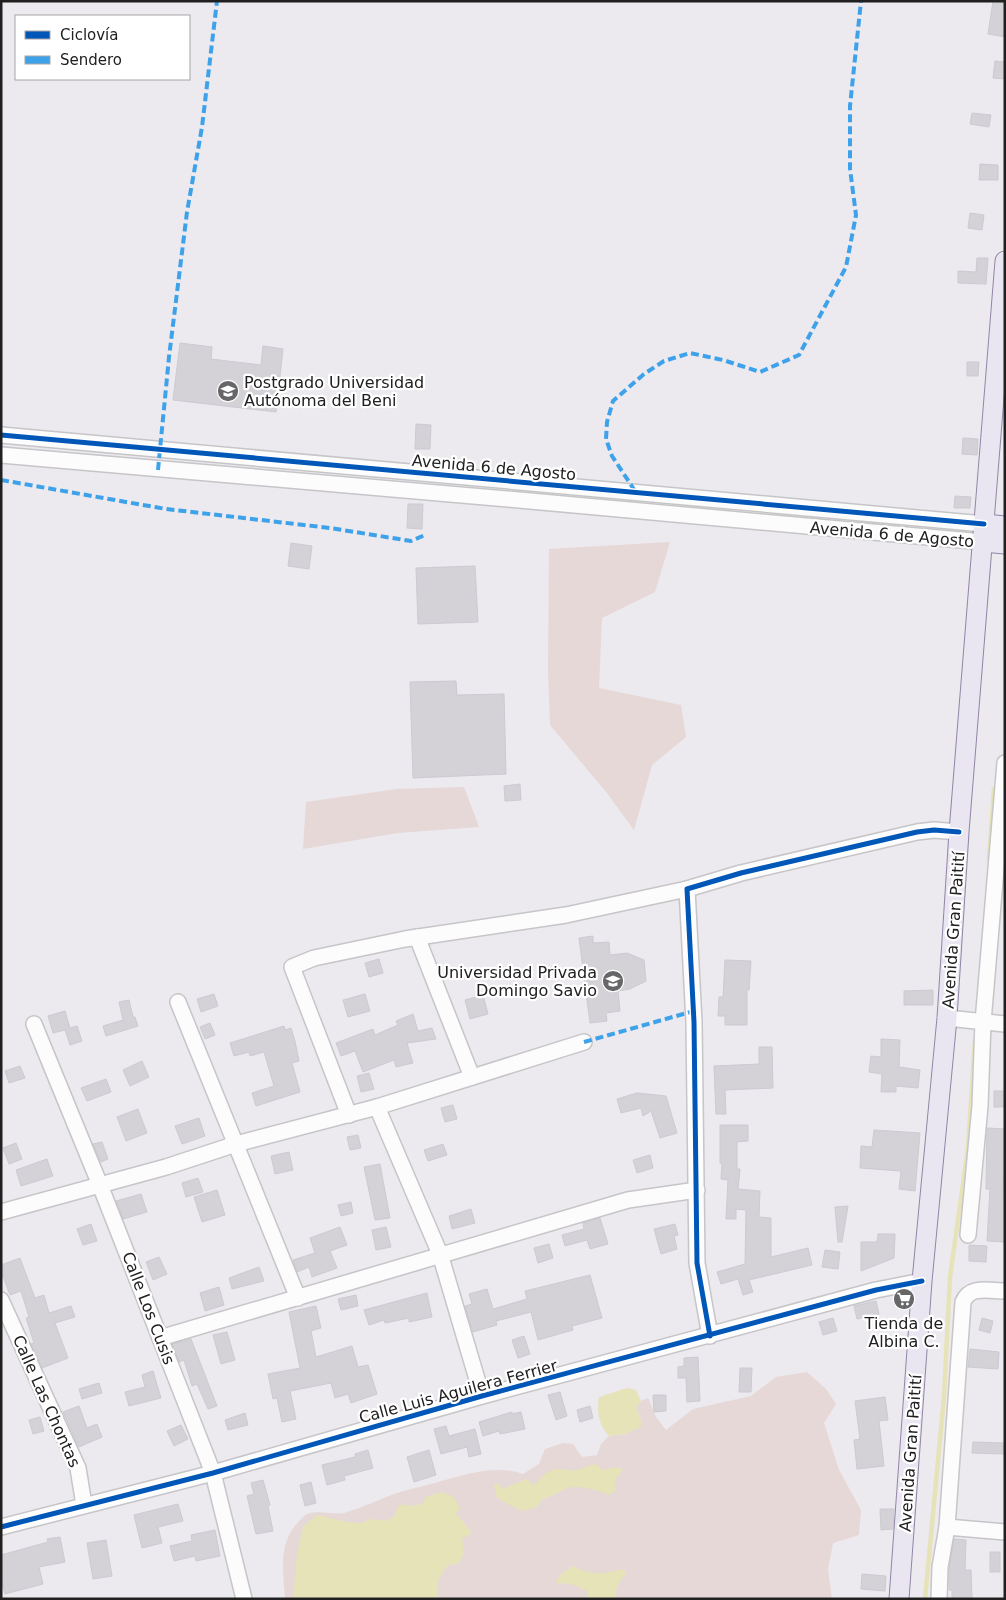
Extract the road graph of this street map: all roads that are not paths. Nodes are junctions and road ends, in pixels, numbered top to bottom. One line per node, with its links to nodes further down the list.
1 (1005, 261): 11 (main road, Avenida Gran Paitití)
2 (1, 435): 4 (street, Avenida 6 de Agosto)
3 (1, 456): 6 (street, Avenida 6 de Agosto)
4 (284, 462): 5 (street, Avenida 6 de Agosto); 6 (street)
5 (413, 473): 7 (street); 8 (street, Avenida 6 de Agosto)
6 (283, 479): 7 (street, Avenida 6 de Agosto)
7 (412, 490): 9 (street, Avenida 6 de Agosto)
8 (817, 508): 9 (street); 11 (street, Avenida 6 de Agosto)
9 (814, 526): 11 (street, Avenida 6 de Agosto)
10 (1005, 526): 11 (main road, Avenida 6 de Agosto)
11 (983, 533): 12 (main road, Avenida 6 de Agosto); 15 (main road, Avenida Gran Paitití)
12 (1005, 544)
13 (1005, 763): 14 (street)
14 (1004, 786): 20 (street)
15 (959, 832): 16 (street); 19 (main road, Avenida Gran Paitití)
16 (687, 889): 17 (street); 29 (street)
17 (417, 937): 24 (street); 26 (street)
18 (178, 1002): 27 (street)
19 (947, 1018): 20 (street); 33 (main road, Avenida Gran Paitití)
20 (983, 1022): 22 (street); 31 (street)
21 (34, 1024): 28 (street, Calle Los Cusis)
22 (1005, 1024)
23 (584, 1042): 24 (street)
24 (472, 1077): 25 (street)
25 (377, 1107): 26 (street); 32 (street)
26 (349, 1115): 27 (street)
27 (236, 1144): 28 (street); 35 (street)
28 (100, 1185): 30 (street); 38 (street, Calle Los Cusis)
29 (697, 1190): 32 (street); 37 (street)
30 (1, 1212)
31 (968, 1235)
32 (440, 1254): 35 (street); 39 (street)
33 (922, 1281): 37 (street, Calle Luis Aguilera Ferrier); 46 (main road, Avenida Gran Paitití)
34 (1005, 1291): 43 (street)
35 (298, 1298): 38 (street)
36 (1, 1300): 41 (street, Calle Las Chontas)
37 (710, 1336): 39 (street, Calle Luis Aguilera Ferrier)
38 (160, 1338): 40 (street, Calle Los Cusis)
39 (482, 1396): 40 (street, Calle Luis Aguilera Ferrier)
40 (213, 1473): 41 (street, Calle Luis Aguilera Ferrier); 45 (street, Calle Los Cusis)
41 (84, 1505): 42 (street, Calle Luis Aguilera Ferrier)
42 (1, 1527)
43 (948, 1527): 44 (street); 47 (street)
44 (1005, 1532)
45 (244, 1599)
46 (900, 1599)
47 (939, 1599)

